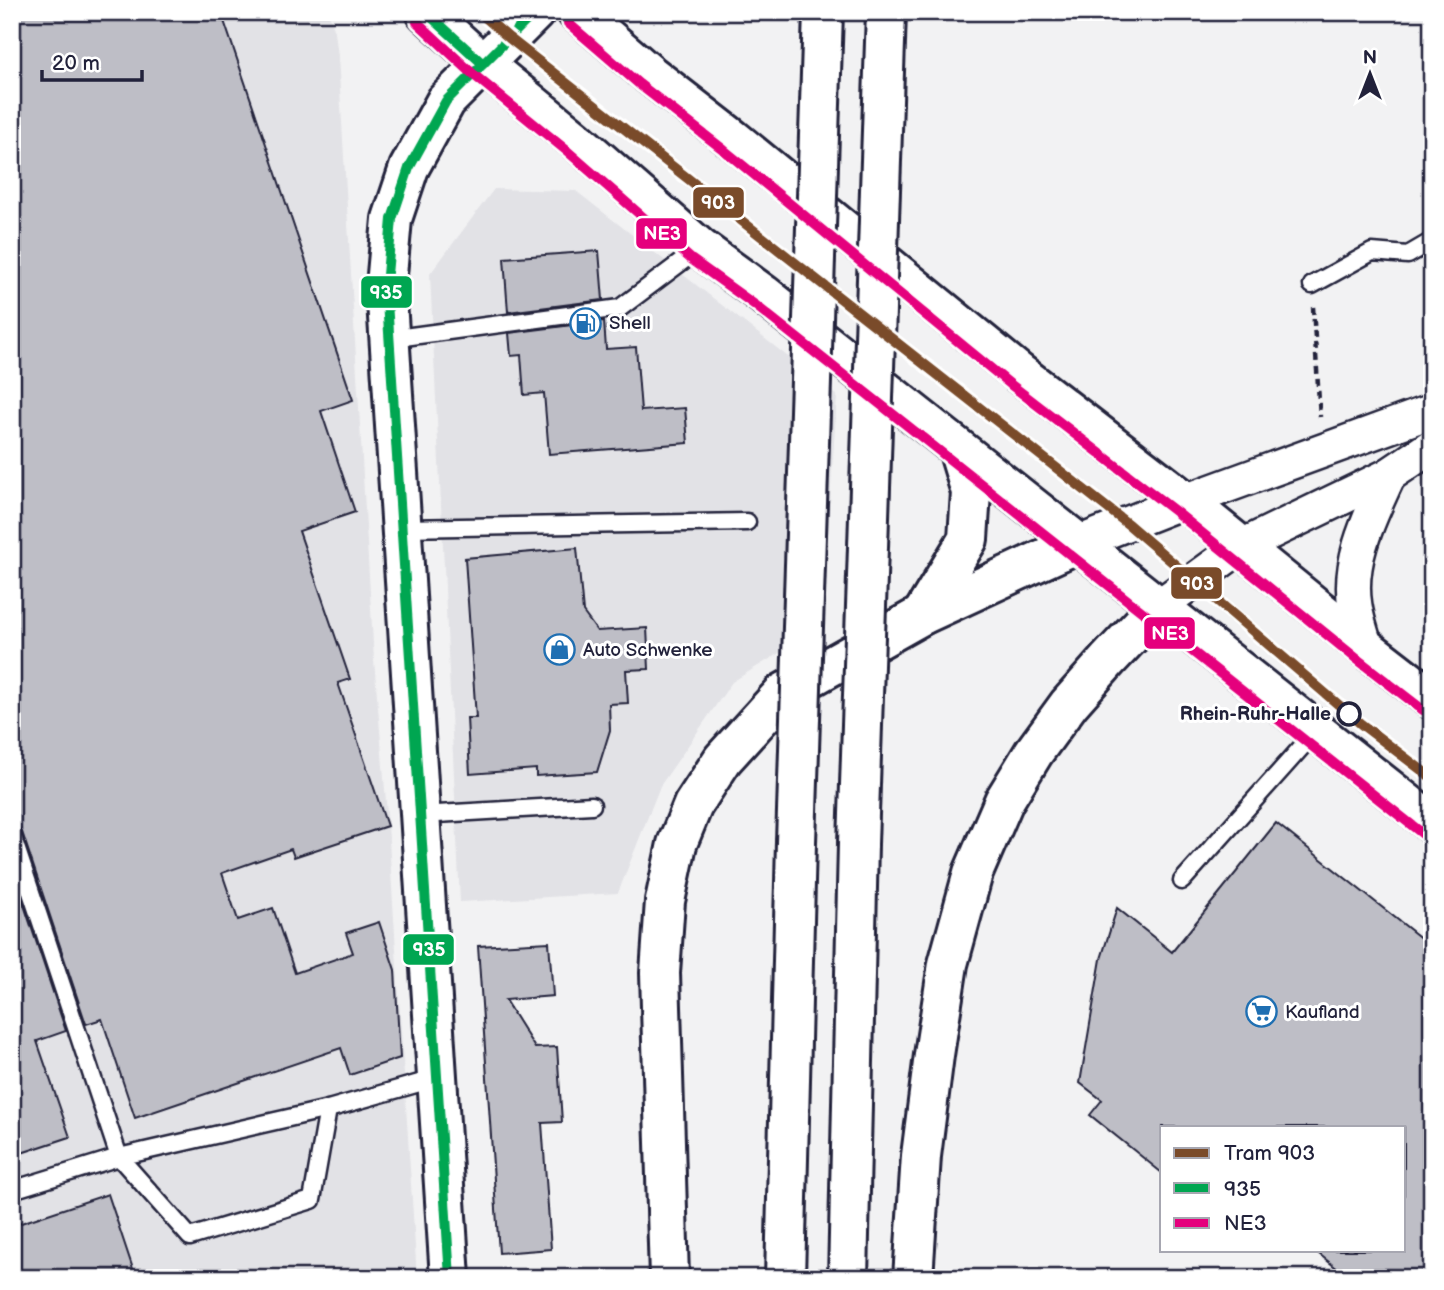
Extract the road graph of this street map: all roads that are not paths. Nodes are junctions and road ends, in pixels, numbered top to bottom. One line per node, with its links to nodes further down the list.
1 (426, 12): 6 (main road)
2 (535, 12): 6 (main road)
3 (577, 12): 15 (main road)
4 (823, 12): 36 (main road, bridge)
5 (886, 12): 37 (main road, bridge)
6 (482, 64): 8 (main road); 10 (main road)
7 (1432, 241): 9 (lane)
8 (700, 248): 10 (lane); 13 (main road)
9 (1312, 285)
10 (389, 340): 17 (main road)
11 (1432, 411): 15 (street)
12 (1432, 446): 14 (street)
13 (958, 449): 18 (main road); 21 (main road)
14 (1390, 475): 19 (street); 22 (street)
15 (1185, 501): 18 (street); 19 (main road)
16 (747, 522): 17 (lane)
17 (401, 528): 26 (main road)
18 (1078, 543): 20 (main road); 21 (main road)
19 (1240, 547): 20 (street); 22 (main road)
20 (1159, 606): 24 (main road); 38 (main road)
21 (922, 615): 35 (main road)
22 (1366, 648): 23 (main road)
23 (1432, 699)
24 (1316, 731): 27 (main road); 29 (lane)
25 (592, 805): 26 (lane)
26 (420, 815): 30 (main road)
27 (1432, 823)
28 (12, 835): 32 (lane)
29 (1182, 881)
30 (437, 1078): 31 (lane); 34 (main road)
31 (328, 1109): 32 (lane); 32 (lane)
32 (119, 1157): 33 (lane)
33 (12, 1190)
34 (450, 1278)
35 (669, 1278)
36 (785, 1278)
37 (848, 1278)
38 (914, 1278)

